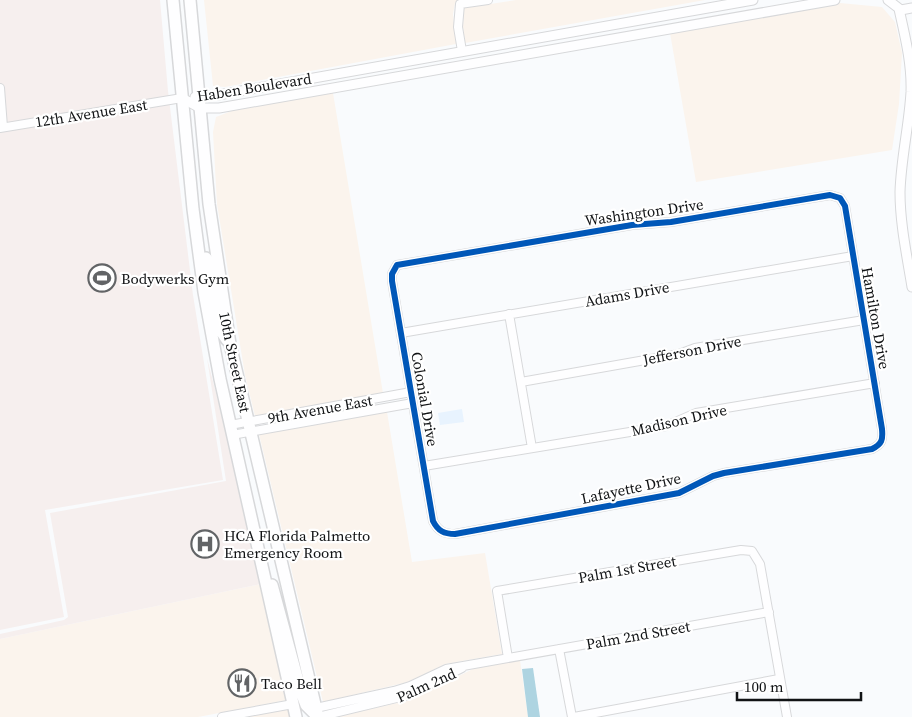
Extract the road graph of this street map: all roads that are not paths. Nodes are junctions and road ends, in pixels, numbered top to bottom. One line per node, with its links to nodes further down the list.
1 (173, 0): 13 (main road, 10th Street East)
2 (190, 0): 14 (main road, 10th Street East)
3 (488, 0): 11 (street)
4 (752, 0): 8 (street, Haben Boulevard)
5 (835, 0): 10 (street, Haben Boulevard)
6 (888, 0): 9 (street)
7 (912, 8): 9 (street)
8 (698, 9): 10 (street); 11 (street, Haben Boulevard)
9 (899, 9): 20 (street)
10 (700, 23): 14 (street, Haben Boulevard)
11 (462, 51): 14 (street, Haben Boulevard)
12 (0, 88): 15 (street)
13 (182, 98): 14 (street, Haben Boulevard); 15 (street, 12th Avenue East); 17 (main road, 10th Street East)
14 (199, 102): 24 (main road, 10th Street East)
15 (2, 128)
16 (840, 198): 18 (street, Hamilton Drive); 19 (street, Washington Drive)
17 (197, 245): 24 (main road); 30 (main road, 10th Street East)
18 (853, 256): 21 (street, Adams Drive); 22 (street, Hamilton Drive)
19 (394, 268): 23 (street, Colonial Drive)
20 (912, 287)
21 (509, 314): 23 (street, Adams Drive); 25 (street)
22 (864, 320): 25 (street, Jefferson Drive); 26 (street, Hamilton Drive)
23 (401, 333): 27 (street, Colonial Drive)
24 (230, 344): 29 (main road, 10th Street East)
25 (521, 382): 32 (street)
26 (874, 383): 31 (street, Hamilton Drive); 32 (street, Madison Drive)
27 (411, 392): 28 (street, Colonial Drive); 29 (street, 9th Avenue East)
28 (413, 403): 29 (street, 9th Avenue East); 33 (street, Colonial Drive)
29 (249, 427): 30 (street, 9th Avenue East); 41 (main road, 10th Street East)
30 (231, 430): 35 (main road, 10th Street East)
31 (881, 444): 34 (street, Lafayette Drive)
32 (532, 448): 33 (street, Madison Drive)
33 (424, 466): 34 (street, Colonial Drive)
34 (442, 532)
35 (258, 549): 40 (main road, 10th Street East); 41 (main road)
36 (769, 612): 37 (street, Palm 2nd Street); 38 (street, Palm 1st Street); 39 (street)
37 (559, 649): 38 (street, Palm 2nd Street); 45 (street)
38 (508, 658): 41 (street, Palm 2nd)
39 (779, 680): 45 (street); 46 (street)
40 (293, 704): 42 (street); 43 (main road, 10th Street East); 44 (main road)
41 (317, 714)
42 (222, 717)
43 (296, 717)
44 (305, 717)
45 (573, 717)
46 (786, 717)

